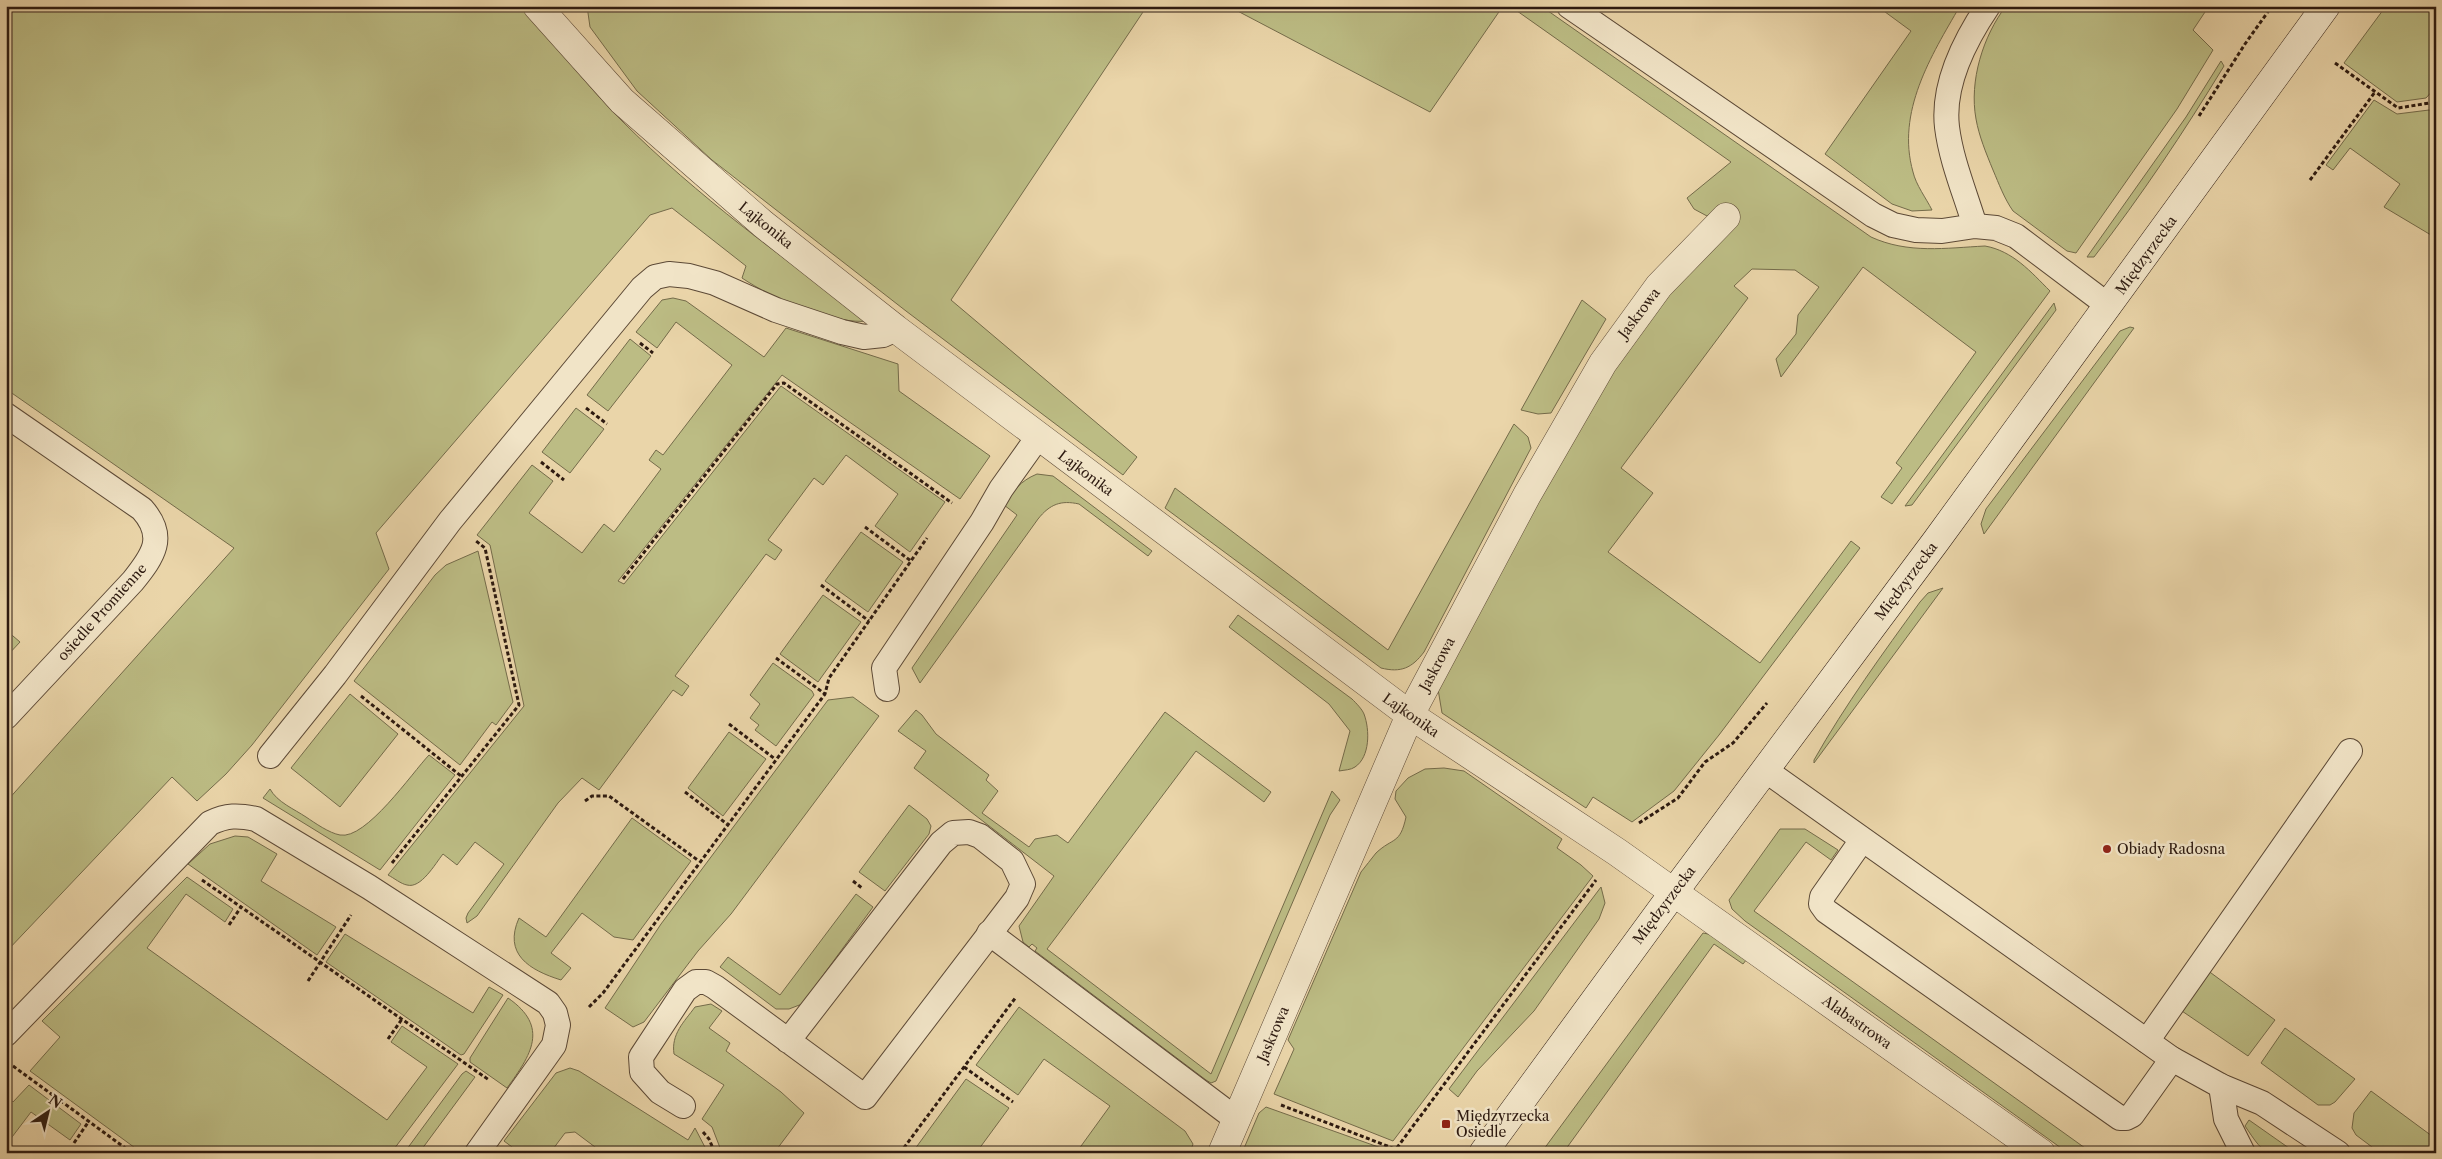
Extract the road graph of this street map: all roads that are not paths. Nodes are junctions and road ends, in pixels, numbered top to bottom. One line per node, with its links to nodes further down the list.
1 (537, 6): 8 (street, Lajkonika)
2 (1569, 6): 6 (lane)
3 (1988, 6): 6 (lane)
4 (2326, 6): 7 (street, Międzyrzecka)
5 (1726, 217): 12 (street, Jaskrowa)
6 (1975, 226): 7 (lane)
7 (2108, 306): 16 (street, Międzyrzecka)
8 (896, 329): 10 (street, Lajkonika); 15 (lane)
9 (6, 415): 13 (lane, osiedle Promienne)
10 (1038, 437): 11 (lane); 12 (street, Lajkonika)
11 (887, 689)
12 (1410, 715): 18 (street, Lajkonika); 26 (street, Jaskrowa)
13 (6, 717)
14 (2350, 751): 22 (lane)
15 (270, 756)
16 (1765, 770): 17 (lane); 18 (street, Międzyrzecka)
17 (1862, 840): 22 (lane); 23 (lane)
18 (1674, 892): 29 (street, Międzyrzecka); 30 (street, Alabastrowa)
19 (989, 933): 21 (lane); 21 (lane); 26 (lane)
20 (6, 1034): 27 (lane)
21 (788, 1041): 25 (lane)
22 (2147, 1041): 23 (lane)
23 (2172, 1059): 24 (lane)
24 (2221, 1086): 31 (lane); 32 (lane)
25 (683, 1106)
26 (1236, 1119): 28 (street, Jaskrowa)
27 (476, 1153)
28 (1222, 1153)
29 (1483, 1153)
30 (2041, 1153)
31 (2243, 1153)
32 (2338, 1153)

